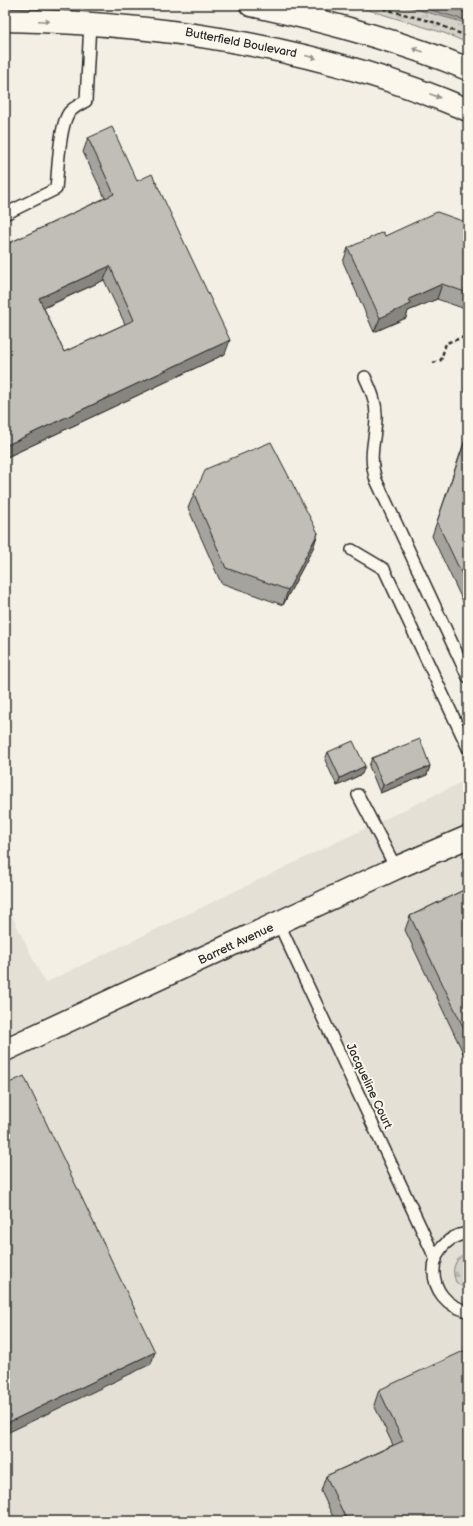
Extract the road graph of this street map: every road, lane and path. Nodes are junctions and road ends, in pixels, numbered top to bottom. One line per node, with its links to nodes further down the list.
1 (252, 5): 6 (main road, one-way to 1)
2 (370, 5): 5 (path)
3 (5, 20): 4 (main road, Butterfield Boulevard, one-way to 4)
4 (90, 23): 7 (main road, Butterfield Boulevard, one-way to 7); 8 (lane)
5 (468, 37)
6 (468, 69)
7 (468, 110)
8 (5, 214)
9 (468, 338): 10 (path)
10 (433, 363)
11 (365, 377): 13 (lane)
12 (352, 550): 14 (lane)
13 (468, 677)
14 (468, 748)
15 (358, 795): 17 (lane)
16 (468, 837): 17 (main road, Barrett Avenue)
17 (396, 868): 18 (main road, Barrett Avenue)
18 (279, 924): 19 (main road, Barrett Avenue); 21 (lane, Jacqueline Court)
19 (5, 1050)
20 (468, 1233): 21 (lane, Jacqueline Court)
21 (436, 1260): 22 (lane, Jacqueline Court)
22 (468, 1311)

